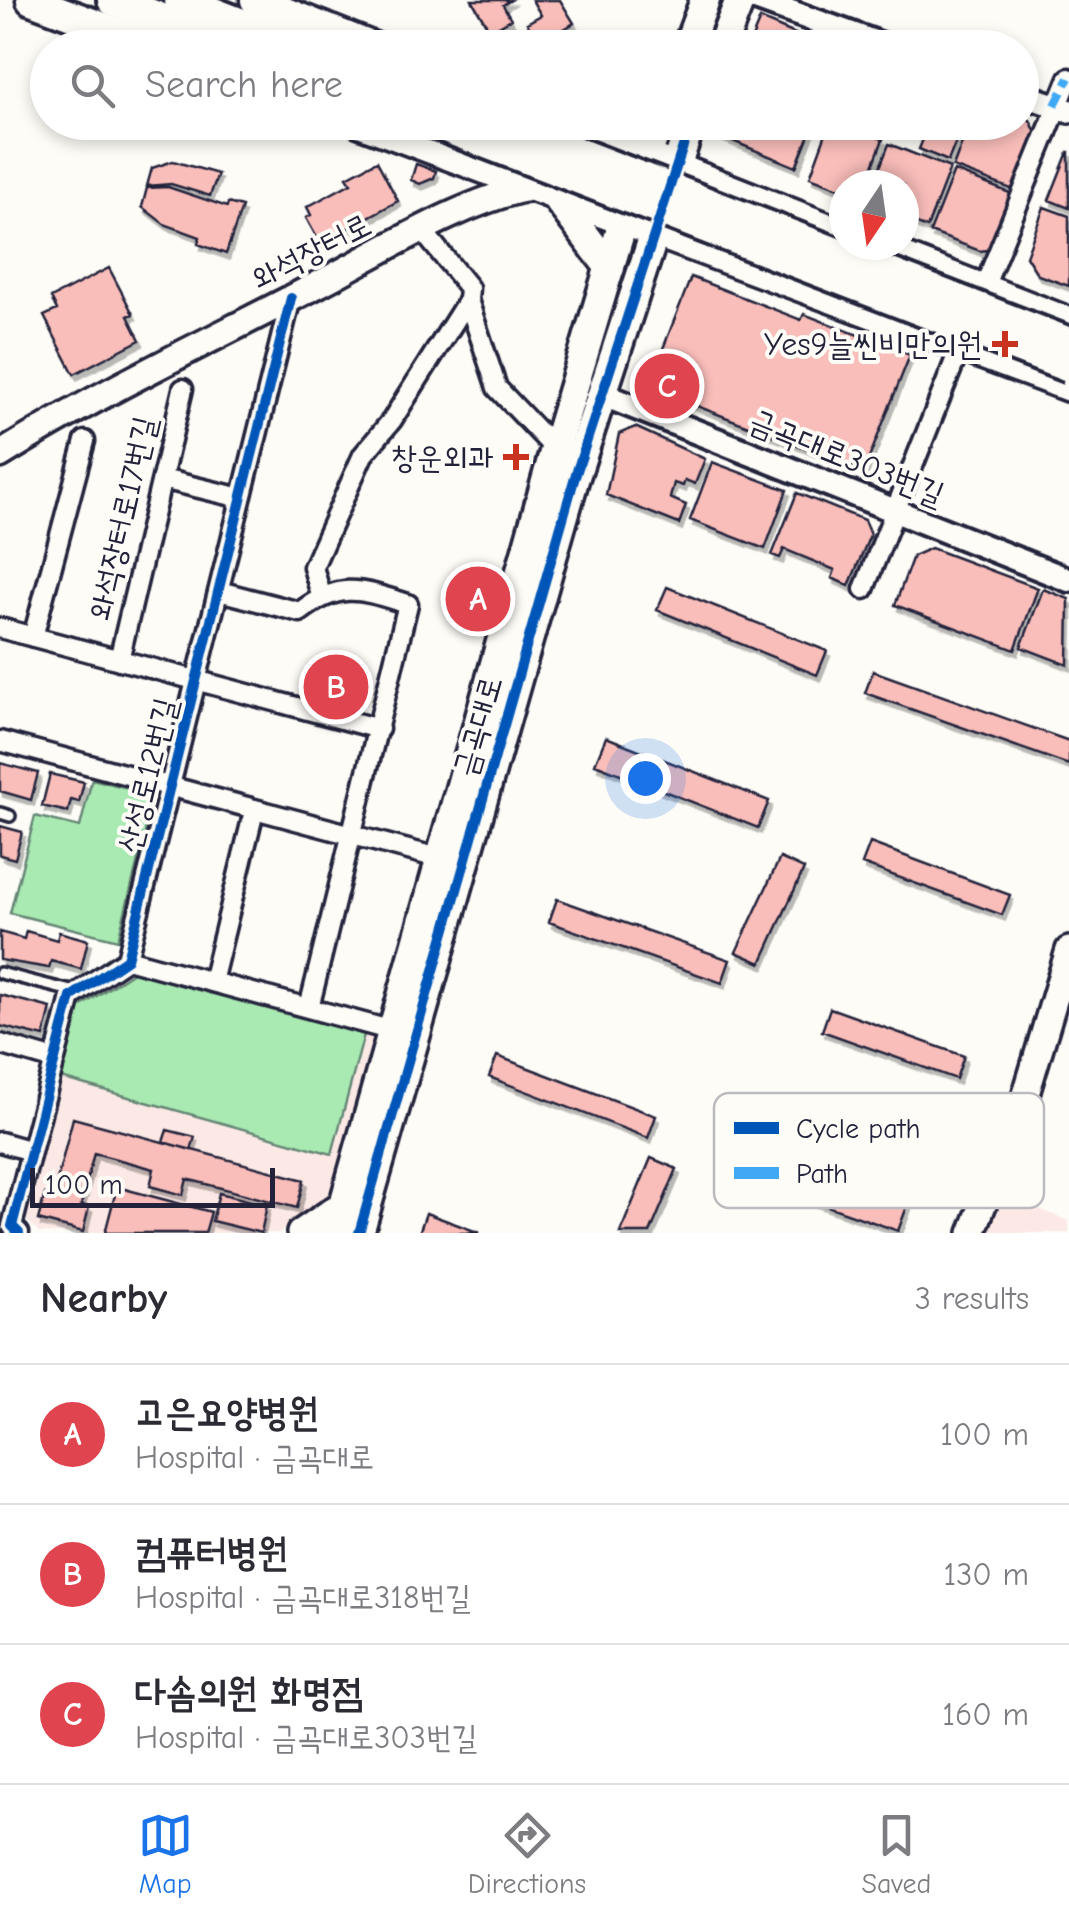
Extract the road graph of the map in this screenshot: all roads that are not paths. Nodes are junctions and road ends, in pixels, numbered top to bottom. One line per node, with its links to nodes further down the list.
1 (30, 0): 9 (main road)
2 (81, 0): 10 (main road)
3 (113, 0): 11 (highway)
4 (180, 0): 12 (highway)
5 (255, 0): 13 (main road)
6 (706, 0): 14 (main road)
7 (740, 0): 15 (main road)
8 (758, 0): 16 (street)
9 (115, 30)
10 (121, 30)
11 (190, 30)
12 (257, 30)
13 (331, 30)
14 (695, 30)
15 (728, 30)
16 (842, 30)
17 (1069, 78): 18 (street)
18 (1062, 108): 34 (street)
19 (407, 140): 27 (main road)
20 (479, 140): 40 (highway, bridge)
21 (544, 140): 38 (highway, bridge)
22 (602, 140): 25 (main road)
23 (652, 140): 25 (main road, 금곡대로)
24 (684, 140): 26 (main road, 금곡대로)
25 (642, 165): 26 (main road); 27 (main road, 와석장터로); 28 (main road, 금곡대로)
26 (674, 168): 29 (main road); 30 (main road, 금곡대로)
27 (542, 191): 28 (main road); 31 (main road, 와석장터로); 33 (main road)
28 (624, 219): 30 (main road); 33 (main road, 금곡대로)
29 (829, 228)
30 (654, 229): 39 (main road); 43 (main road, 금곡대로)
31 (422, 230): 35 (main road, 와석장터로); 36 (street)
32 (911, 260): 34 (main road)
33 (610, 268): 45 (main road, 금곡대로)
34 (983, 288): 37 (main road); 39 (street)
35 (291, 298): 46 (main road, 와석장터로); 48 (street, 산성로12번길)
36 (468, 300): 45 (street); 53 (street)
37 (1069, 322)
38 (1069, 343)
39 (961, 344): 41 (main road); 49 (street)
40 (1069, 367)
41 (1069, 386)
42 (184, 388): 47 (street, 와석장터로17번길)
43 (601, 394): 49 (street, 금곡대로303번길); 81 (main road, 금곡대로)
44 (85, 441): 55 (street)
45 (554, 449): 63 (main road, 금곡대로)
46 (0, 456)
47 (162, 479): 48 (street); 56 (street, 와석장터로17번길)
48 (242, 498): 52 (street, 산성로12번길)
49 (896, 511): 50 (street, 금곡대로303번길); 51 (street)
50 (1069, 580)
51 (864, 589)
52 (219, 591): 53 (street); 57 (street, 산성로12번길)
53 (322, 595): 58 (street)
54 (0, 628): 55 (street)
55 (33, 637): 56 (street)
56 (118, 660): 57 (street)
57 (196, 682): 58 (street); 60 (street, 산성로12번길)
58 (379, 729): 62 (street)
59 (0, 741): 60 (street)
60 (170, 788): 61 (street); 65 (street, 산성로12번길)
61 (254, 811): 62 (street); 67 (street)
62 (353, 836): 63 (street); 69 (street)
63 (442, 859): 70 (main road, 금곡대로)
64 (1069, 950): 73 (main road)
65 (127, 959): 67 (street); 68 (street)
66 (0, 972): 68 (lane)
67 (212, 982): 69 (street)
68 (78, 993): 72 (street)
69 (309, 1008): 70 (street)
70 (393, 1030): 76 (main road, 금곡대로)
71 (0, 1044): 72 (street)
72 (55, 1060): 75 (street)
73 (1026, 1093)
74 (0, 1142): 75 (street)
75 (30, 1151): 78 (street)
76 (345, 1202): 79 (main road); 80 (main road, 금곡대로)
77 (982, 1208): 82 (main road)
78 (19, 1233)
79 (300, 1233)
80 (336, 1233)
81 (359, 1233)
82 (972, 1233)

